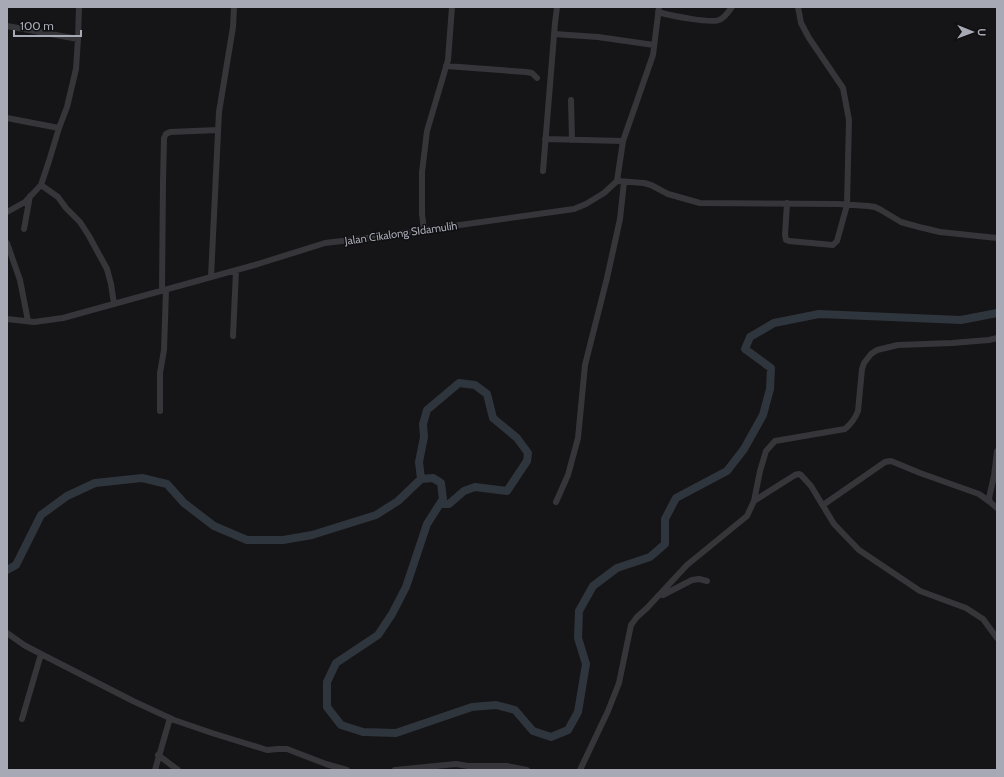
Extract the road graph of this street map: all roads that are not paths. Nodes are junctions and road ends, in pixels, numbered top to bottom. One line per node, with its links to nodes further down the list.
1 (79, 7): 10 (street)
2 (234, 7): 17 (street)
3 (452, 7): 12 (street)
4 (557, 7): 9 (street)
5 (732, 7): 7 (street)
6 (798, 7): 27 (street)
7 (658, 10): 11 (street)
8 (7, 26): 10 (street)
9 (554, 34): 11 (street); 18 (street)
10 (78, 39): 16 (street)
11 (654, 45): 20 (street)
12 (446, 66): 13 (street); 30 (street)
13 (536, 78)
14 (571, 100): 19 (street)
15 (7, 118): 16 (street)
16 (59, 128): 24 (street)
17 (218, 130): 34 (street); 35 (street)
18 (545, 139): 19 (street); 21 (street)
19 (572, 140): 20 (street)
20 (623, 141): 22 (street)
21 (543, 171)
22 (617, 181): 23 (street); 30 (street, Jalan Cikalong SIdamulih)
23 (624, 182): 26 (street); 44 (street)
24 (40, 185): 25 (street); 36 (street)
25 (30, 196): 28 (street); 29 (street)
26 (787, 203): 27 (street); 27 (street)
27 (848, 204): 31 (street)
28 (7, 212)
29 (24, 229)
30 (424, 230): 33 (street, Jalan Cikalong SIdamulih)
31 (997, 238)
32 (7, 243): 38 (street)
33 (236, 270): 34 (street, Jalan Cikalong SIdamulih); 39 (street)
34 (211, 277): 35 (street, Jalan Cikalong SIdamulih)
35 (164, 290): 36 (street, Jalan Cikalong SIdamulih); 41 (street)
36 (114, 304): 38 (street, Jalan Cikalong SIdamulih)
37 (7, 319): 38 (street, Jalan Cikalong SIdamulih)
38 (28, 321)
39 (233, 336)
40 (997, 338): 43 (street)
41 (160, 410)
42 (997, 451): 45 (street)
43 (754, 501): 46 (street); 49 (street)
44 (556, 502)
45 (990, 502): 46 (street); 47 (street)
46 (823, 505): 51 (street)
47 (997, 508)
48 (707, 581): 49 (street)
49 (647, 608): 62 (street)
50 (7, 633): 52 (street)
51 (997, 638)
52 (41, 654): 53 (street); 54 (street)
53 (170, 718): 55 (street); 59 (street)
54 (22, 719)
55 (158, 755): 57 (street); 58 (street)
56 (467, 768): 60 (street); 61 (street)
57 (154, 770)
58 (178, 770)
59 (346, 770)
60 (395, 770)
61 (527, 770)
62 (580, 770)

